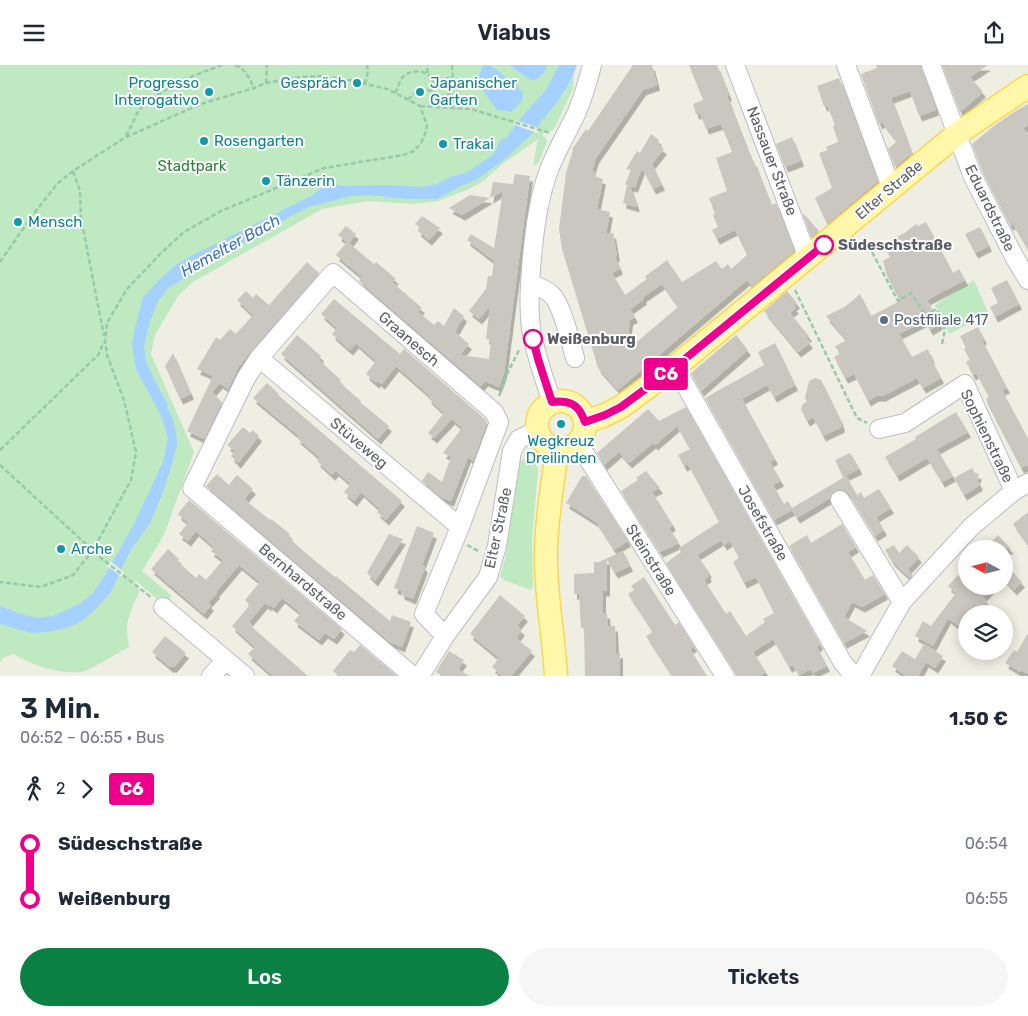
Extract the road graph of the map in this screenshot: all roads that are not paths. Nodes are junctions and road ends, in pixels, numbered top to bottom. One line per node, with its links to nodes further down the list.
1 (592, 65): 10 (street)
2 (735, 65): 8 (street, Nassauer Straße)
3 (846, 65): 7 (street)
4 (931, 65): 6 (street, Eduardstraße)
5 (1028, 86): 6 (main road, Elter Straße)
6 (957, 134): 7 (main road, Elter Straße); 9 (street, Eduardstraße)
7 (891, 187): 8 (main road, Elter Straße)
8 (808, 258): 13 (main road, Elter Straße)
9 (1028, 280)
10 (530, 284): 12 (street); 14 (street)
11 (259, 358): 20 (street, Graanesch); 22 (street, Stüveweg); 22 (street, Graanesch)
12 (575, 358)
13 (675, 367): 15 (main road, Elter Straße); 33 (street, Josefstraße)
14 (552, 402): 15 (main road); 17 (main road)
15 (585, 422): 18 (main road)
16 (879, 429): 19 (street, Sophienstraße)
17 (537, 431): 18 (main road); 25 (street, Elter Straße)
18 (568, 447): 31 (main road); 32 (street, Steinstraße)
19 (1021, 487): 23 (street)
20 (192, 488): 29 (street, Bernhardstraße)
21 (840, 499): 23 (street)
22 (457, 532): 25 (street)
23 (902, 603): 34 (street)
24 (163, 607): 26 (street)
25 (445, 636): 30 (street, Elter Straße)
26 (226, 660): 27 (street); 28 (street)
27 (211, 676)
28 (245, 676)
29 (413, 676)
30 (420, 676)
31 (556, 676)
32 (725, 676)
33 (854, 676)
34 (860, 676)

